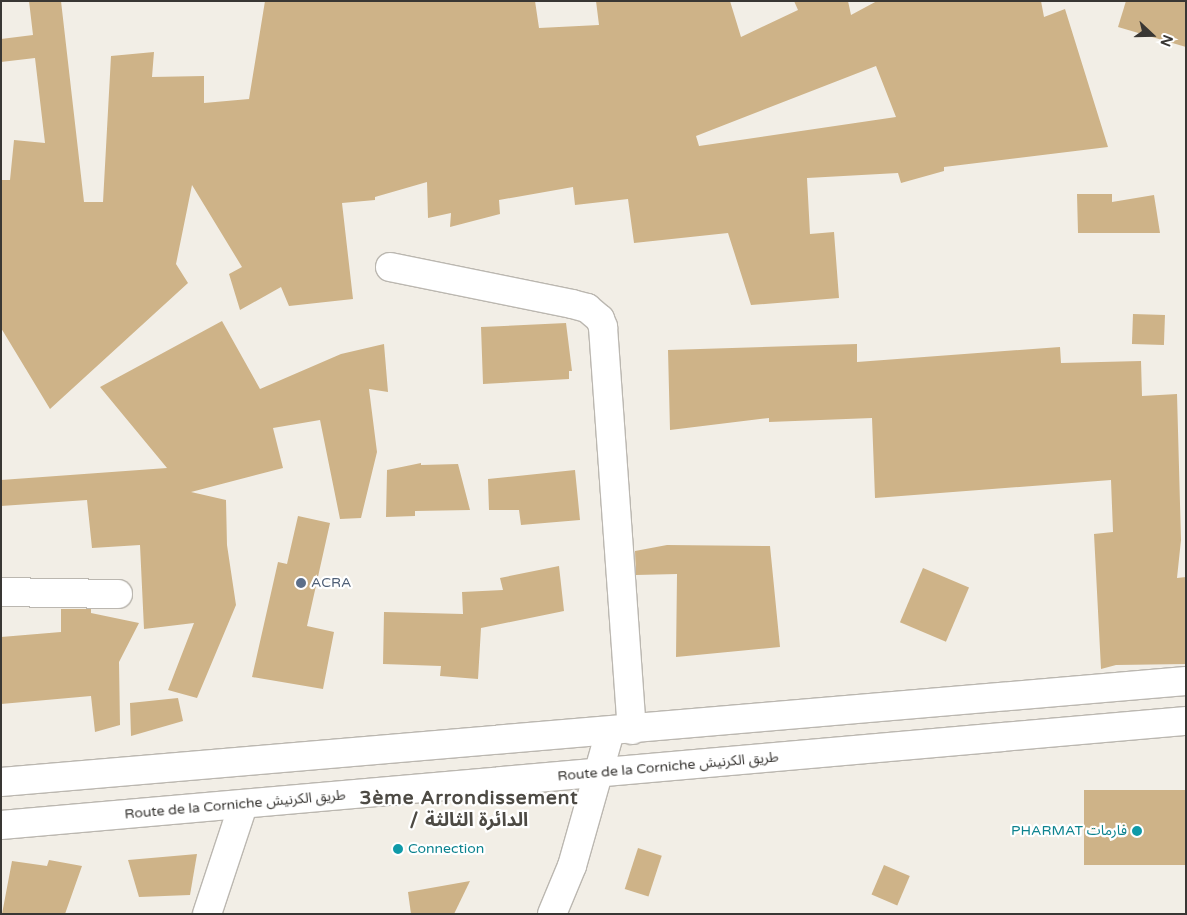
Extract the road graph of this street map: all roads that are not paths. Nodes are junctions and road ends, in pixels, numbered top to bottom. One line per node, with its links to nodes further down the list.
1 (390, 267): 6 (street)
2 (1, 592): 3 (street)
3 (118, 594)
4 (1186, 681): 6 (street)
5 (1186, 721): 7 (street, Route de la Corniche طريق الكرنيش)
6 (621, 731): 7 (street); 8 (street)
7 (598, 774): 9 (street, Route de la Corniche طريق الكرنيش); 12 (street)
8 (1, 782)
9 (243, 805): 10 (street, Route de la Corniche طريق الكرنيش); 11 (street)
10 (1, 825)
11 (206, 914)
12 (552, 914)

